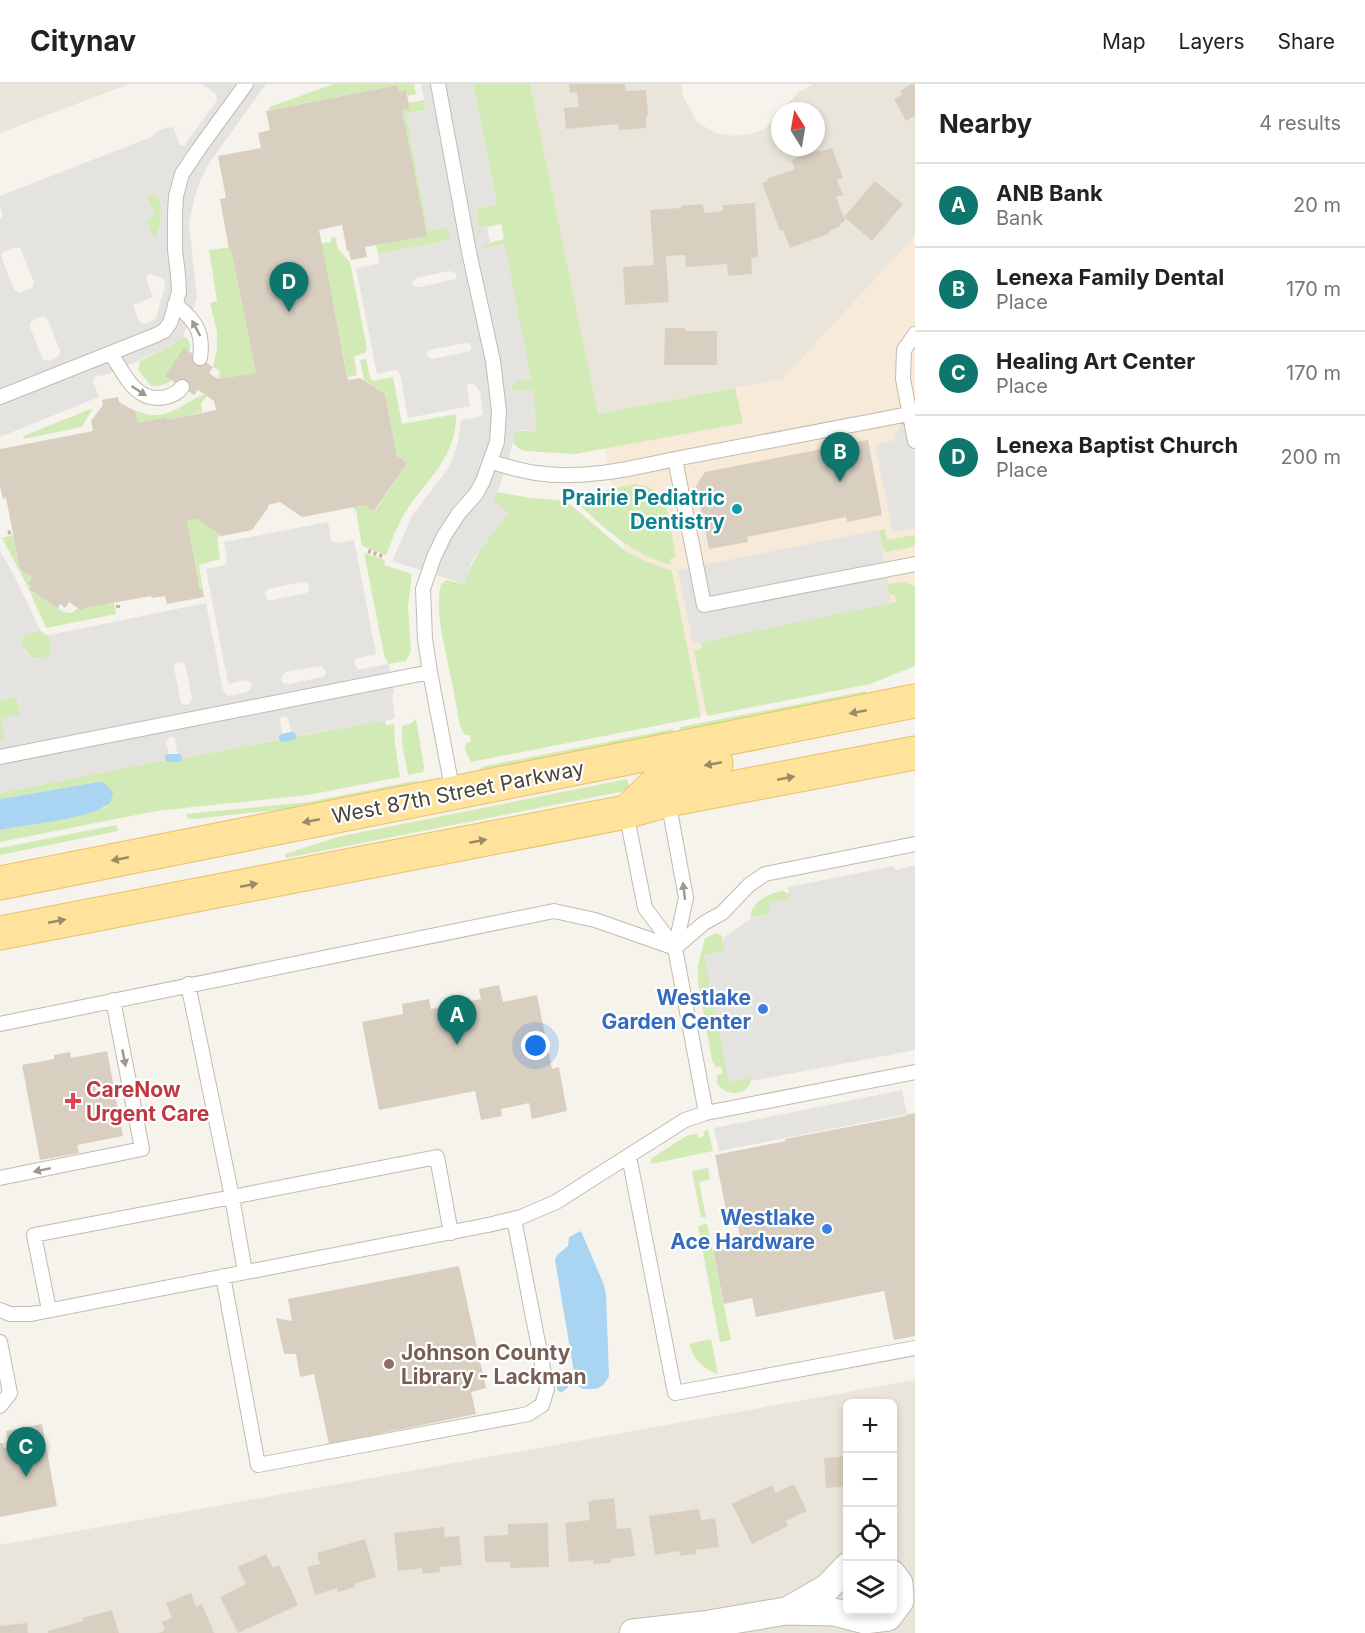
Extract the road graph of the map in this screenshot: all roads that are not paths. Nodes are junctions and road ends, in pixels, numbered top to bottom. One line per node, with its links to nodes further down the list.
1 (246, 84): 3 (lane)
2 (438, 84): 12 (lane)
3 (176, 304): 5 (lane); 6 (lane, one-way to 3)
4 (915, 334): 9 (lane)
5 (111, 353): 7 (lane, one-way to 7); 8 (lane)
6 (200, 358)
7 (182, 387)
8 (0, 396)
9 (909, 414): 10 (lane); 11 (lane)
10 (915, 441)
11 (675, 459): 12 (lane); 13 (lane)
12 (491, 462): 14 (lane)
13 (915, 564)
14 (430, 672): 18 (lane); 19 (lane)
15 (915, 701): 19 (main road, West 87th Street Parkway, one-way to 19)
16 (915, 724): 21 (main road, one-way to 21)
17 (915, 753): 20 (main road, one-way to 17)
18 (0, 757)
19 (453, 793): 23 (main road, West 87th Street Parkway, one-way to 23)
20 (668, 800): 21 (main road); 25 (lane, one-way to 20)
21 (626, 812): 24 (main road, one-way to 21); 25 (lane)
22 (915, 844): 25 (lane)
23 (0, 883)
24 (0, 933)
25 (675, 948): 26 (lane); 30 (lane)
26 (188, 984): 27 (lane); 33 (lane)
27 (113, 1000): 28 (lane); 32 (lane, one-way to 32)
28 (0, 1024)
29 (915, 1072): 30 (lane)
30 (706, 1113): 31 (lane)
31 (629, 1156): 34 (lane); 41 (lane)
32 (0, 1178)
33 (231, 1197): 35 (lane); 36 (lane); 39 (lane)
34 (514, 1219): 35 (lane); 37 (lane)
35 (451, 1233): 36 (lane)
36 (245, 1272): 37 (lane)
37 (223, 1276): 39 (lane)
38 (0, 1310): 39 (lane)
39 (49, 1310)
40 (0, 1342): 42 (lane)
41 (915, 1348)
42 (0, 1407)
43 (843, 1571): 46 (street)
44 (897, 1580): 45 (street)
45 (897, 1605)
46 (786, 1611): 47 (street); 50 (street)
47 (843, 1614)
48 (846, 1615): 49 (street)
49 (890, 1615)
50 (633, 1633)

